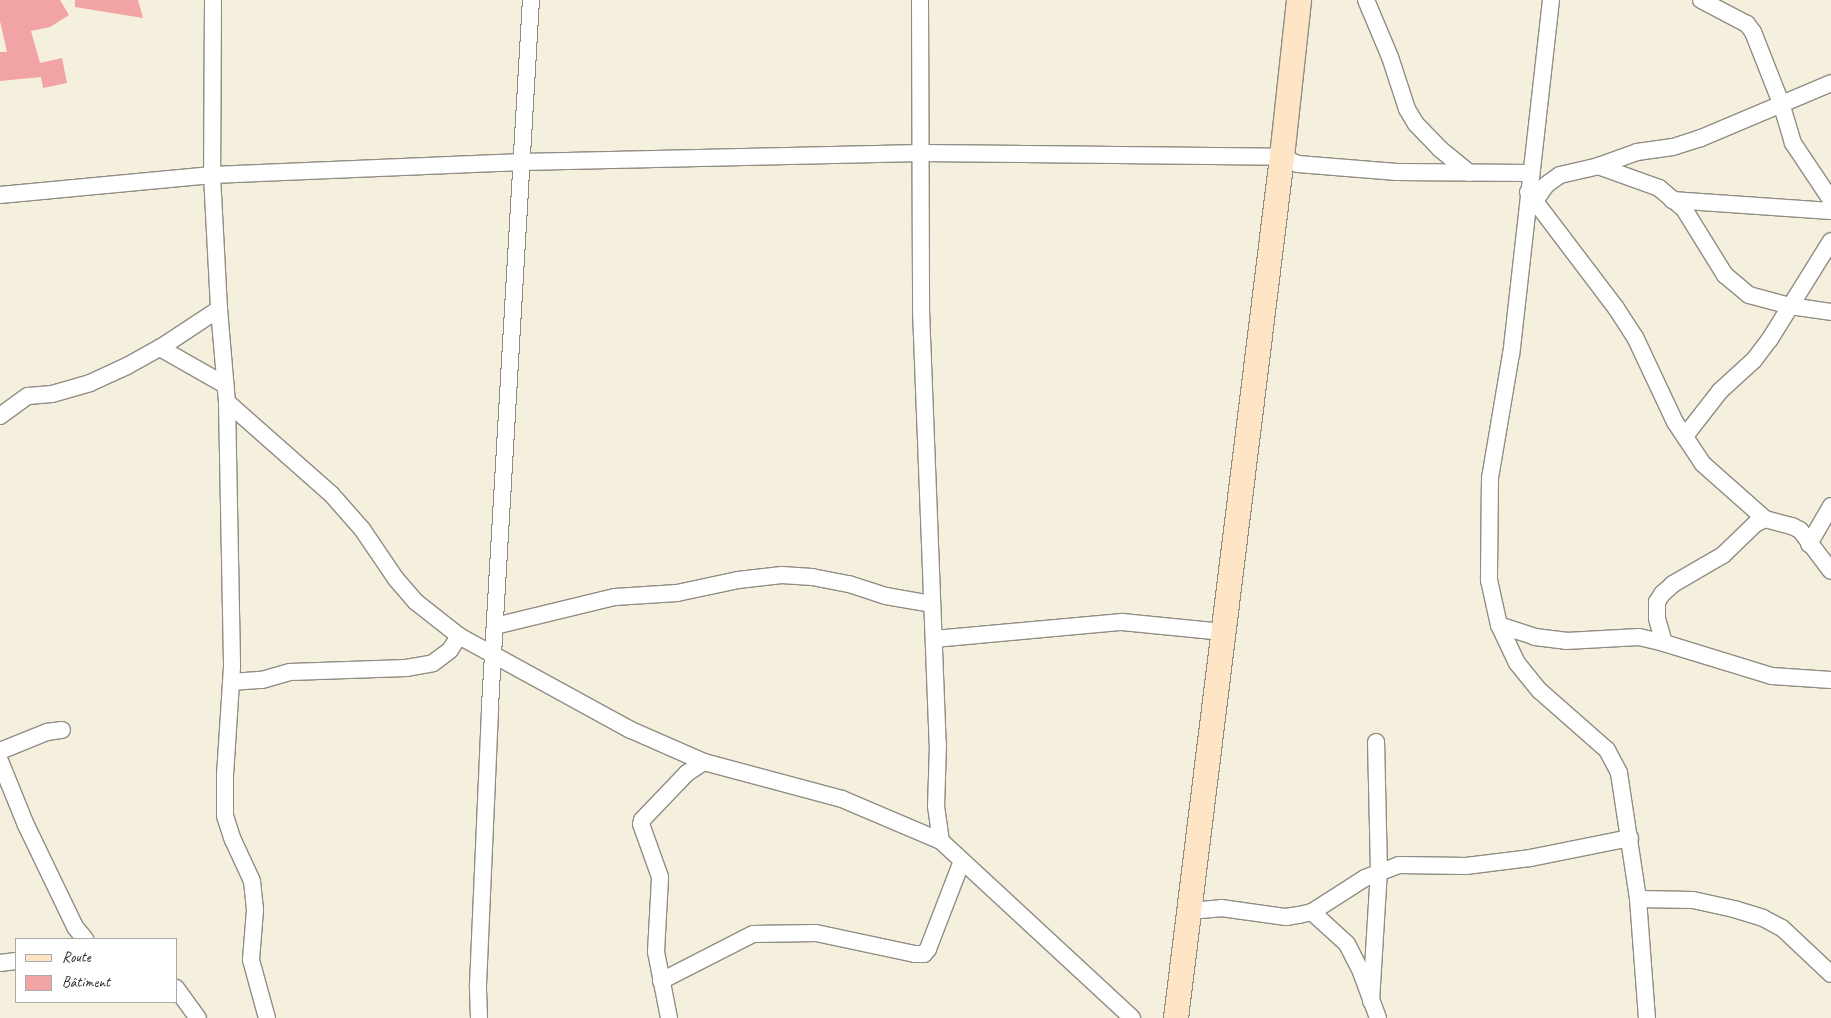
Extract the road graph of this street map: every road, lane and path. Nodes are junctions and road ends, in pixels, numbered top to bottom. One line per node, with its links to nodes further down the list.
1 (213, 0): 16 (street)
2 (531, 0): 12 (street)
3 (920, 0): 10 (street)
4 (1299, 0): 11 (main road)
5 (1366, 0): 14 (street)
6 (1551, 0): 15 (street)
7 (1701, 0): 9 (street)
8 (1831, 83): 9 (street)
9 (1781, 103): 13 (street); 20 (street)
10 (921, 153): 11 (street); 12 (street); 35 (street)
11 (1282, 157): 14 (street); 38 (main road)
12 (522, 162): 16 (street); 37 (street)
13 (1598, 166): 18 (street); 19 (street)
14 (1470, 173): 15 (street)
15 (1530, 173): 18 (street)
16 (212, 175): 17 (street); 24 (street)
17 (0, 195)
18 (1531, 197): 30 (street); 36 (street)
19 (1672, 200): 21 (street); 23 (street)
20 (1831, 200)
21 (1831, 211)
22 (1831, 241): 23 (street)
23 (1790, 306): 25 (street); 30 (street)
24 (219, 309): 26 (street); 27 (street)
25 (1831, 312)
26 (160, 348): 27 (street); 29 (street)
27 (226, 385): 28 (street)
28 (227, 402): 39 (street); 44 (street)
29 (0, 416)
30 (1685, 436): 32 (street)
31 (1831, 506): 33 (street)
32 (1765, 519): 33 (street); 41 (street)
33 (1809, 544): 34 (street)
34 (1831, 571)
35 (932, 604): 37 (street); 40 (street)
36 (1499, 625): 41 (street); 50 (street)
37 (495, 626): 42 (street)
38 (1224, 632): 40 (street); 55 (main road)
39 (459, 636): 42 (street); 44 (street)
40 (934, 639): 51 (street)
41 (1664, 643): 43 (street)
42 (493, 654): 49 (street); 66 (street)
43 (1831, 680)
44 (231, 682): 65 (street)
45 (62, 730): 47 (street)
46 (1376, 742): 53 (street)
47 (0, 751)
48 (0, 761): 57 (street)
49 (704, 762): 51 (street); 61 (street)
50 (1630, 838): 53 (street); 54 (street)
51 (941, 841): 52 (street)
52 (962, 861): 61 (street); 68 (street)
53 (1379, 872): 56 (street); 63 (street)
54 (1638, 900): 60 (street); 71 (street)
55 (1189, 911): 56 (street); 69 (main road)
56 (1312, 912): 63 (street)
57 (84, 938)
58 (15, 961): 59 (street)
59 (0, 963)
60 (1831, 974)
61 (661, 981): 67 (street)
62 (178, 991): 64 (street)
63 (1371, 1001): 70 (street)
64 (198, 1018)
65 (267, 1018)
66 (479, 1018)
67 (669, 1018)
68 (1132, 1018)
69 (1176, 1018)
70 (1378, 1018)
71 (1647, 1018)

